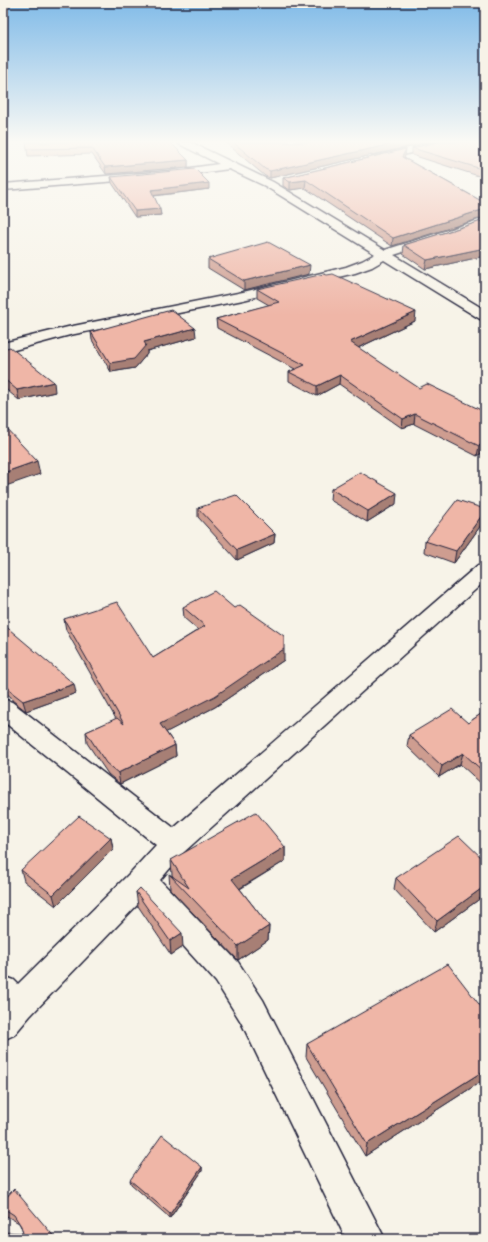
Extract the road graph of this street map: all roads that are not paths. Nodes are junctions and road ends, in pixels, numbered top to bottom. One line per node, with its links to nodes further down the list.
1 (295, 200): 3 (street)
2 (485, 222): 3 (street)
3 (385, 254): 4 (street); 5 (street)
4 (485, 316)
5 (3, 348)
6 (485, 570): 8 (street)
7 (3, 708): 8 (street)
8 (174, 844): 9 (street)
9 (142, 880): 10 (street); 11 (street)
10 (8, 1007)
11 (366, 1239)

